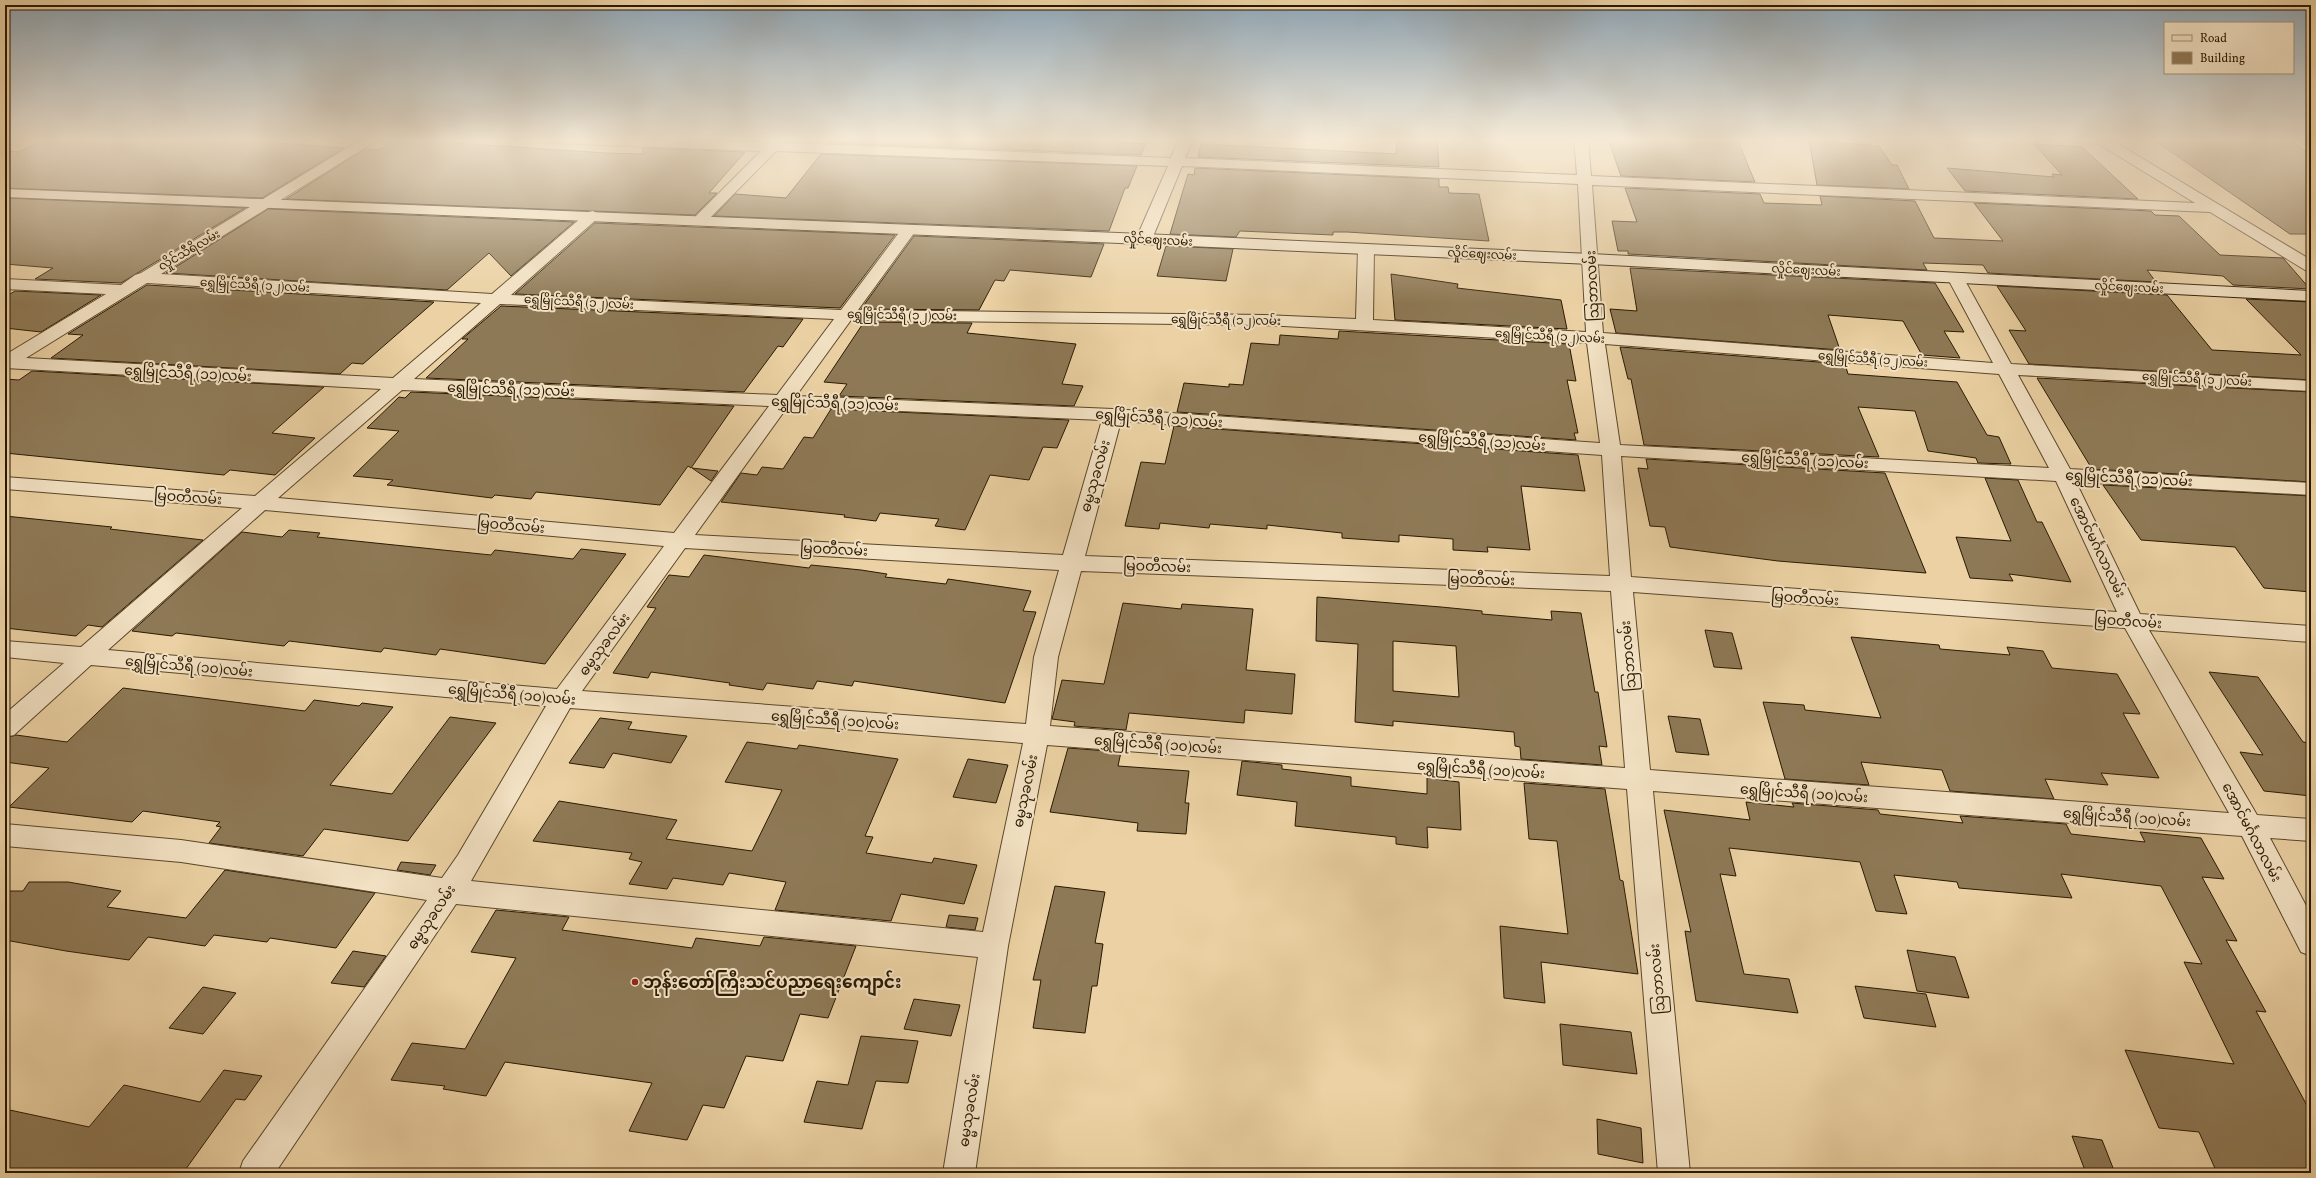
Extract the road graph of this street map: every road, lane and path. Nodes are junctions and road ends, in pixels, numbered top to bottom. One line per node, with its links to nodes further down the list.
1 (28, 194): 8 (street, လှိုင်ဈေးလမ်း)
2 (283, 194): 8 (street, လှိုင်သီရိလမ်း)
3 (726, 194): 11 (street)
4 (1164, 194): 13 (street)
5 (1587, 194): 15 (street, သြဘာလမ်း)
6 (1900, 194): 9 (street)
7 (2192, 194): 9 (street)
8 (267, 204): 10 (street, လှိုင်ဈေးလမ်း); 18 (street, လှိုင်သီရိလမ်း)
9 (2215, 208): 16 (street)
10 (593, 215): 11 (street, လှိုင်ဈေးလမ်း); 22 (street)
11 (700, 220): 12 (street, လှိုင်ဈေးလမ်း)
12 (909, 229): 13 (street, လှိုင်ဈေးလမ်း); 23 (street, ဓမ္မသုခလမ်း)
13 (1144, 239): 14 (street, လှိုင်ဈေးလမ်း)
14 (1366, 249): 15 (street, လှိုင်ဈေးလမ်း); 24 (street)
15 (1591, 259): 17 (street, လှိုင်ဈေးလမ်း); 25 (street, သြဘာလမ်း)
16 (2311, 267)
17 (1955, 277): 21 (street, လှိုင်ဈေးလမ်း); 27 (street, အောင်မင်္ဂလာလမ်း)
18 (141, 278): 20 (street, လှိုင်သီရိလမ်း); 22 (street, ရွှေမြိုင်သီရီ (၁၂)လမ်း)
19 (5, 284): 20 (street)
20 (122, 290): 26 (street, လှိုင်သီရိလမ်း)
21 (2311, 296)
22 (497, 298): 23 (street, ရွှေမြိုင်သီရီ (၁၂)လမ်း); 28 (street)
23 (847, 315): 24 (street, ရွှေမြိုင်သီရီ (၁၂)လမ်း); 30 (street, ဓမ္မသုခလမ်း)
24 (1364, 325): 25 (street, ရွှေမြိုင်သီရီ (၁၂)လမ်း)
25 (1594, 338): 27 (street, ရွှေမြိုင်သီရီ (၁၂)လမ်း); 32 (street, သြဘာလမ်း)
26 (5, 363): 28 (street, ရွှေမြိုင်သီရီ (၁၁)လမ်း)
27 (2003, 369): 29 (street, ရွှေမြိုင်သီရီ (၁၂)လမ်း); 33 (street, အောင်မင်္ဂလာလမ်း)
28 (397, 384): 30 (street, ရွှေမြိုင်သီရီ (၁၁)လမ်း); 36 (street)
29 (2311, 386)
30 (782, 401): 31 (street, ရွှေမြိုင်သီရီ (၁၁)လမ်း); 37 (street, ဓမ္မသုခလမ်း)
31 (1113, 415): 32 (street, ရွှေမြိုင်သီရီ (၁၁)လမ်း); 38 (street, ဓမ္မသုခလမ်း)
32 (1611, 450): 33 (street, ရွှေမြိုင်သီရီ (၁၁)လမ်း); 39 (street, သြဘာလမ်း)
33 (2063, 475): 35 (street, ရွှေမြိုင်သီရီ (၁၁)လမ်း); 40 (street, အောင်မင်္ဂလာလမ်း)
34 (5, 483): 36 (street, မြဝတီလမ်း)
35 (2311, 489)
36 (260, 503): 37 (street, မြဝတီလမ်း); 43 (street)
37 (681, 541): 38 (street, မြဝတီလမ်း); 44 (street, ဓမ္မသုခလမ်း)
38 (1070, 563): 39 (street, မြဝတီလမ်း); 46 (street, ဓမ္မသုခလမ်း)
39 (1621, 584): 40 (street, မြဝတီလမ်း); 47 (street, သြဘာလမ်း)
40 (2133, 622): 41 (street, မြဝတီလမ်း); 48 (street, အောင်မင်္ဂလာလမ်း)
41 (2311, 634)
42 (5, 649): 43 (street, ရွှေမြိုင်သီရီ (၁၀)လမ်း)
43 (84, 656): 44 (street, ရွှေမြိုင်သီရီ (၁၀)လမ်း); 45 (street)
44 (563, 699): 46 (street, ရွှေမြိုင်သီရီ (၁၀)လမ်း); 51 (street, ဓမ္မသုခလမ်း)
45 (5, 728)
46 (1037, 735): 47 (street, ရွှေမြိုင်သီရီ (၁၀)လမ်း); 53 (street, ဓမ္မသုခလမ်း)
47 (1640, 781): 48 (street, ရွှေမြိုင်သီရီ (၁၀)လမ်း); 56 (street, သြဘာလမ်း)
48 (2250, 826): 49 (street, ရွှေမြိုင်သီရီ (၁၀)လမ်း); 52 (street, အောင်မင်္ဂလာလမ်း)
49 (2311, 830)
50 (5, 835): 51 (street)
51 (448, 891): 53 (street); 54 (street, ဓမ္မသုခလမ်း)
52 (2311, 943)
53 (994, 946): 55 (street, ဓမ္မသုခလမ်း)
54 (255, 1173)
55 (960, 1173)
56 (1674, 1173)

